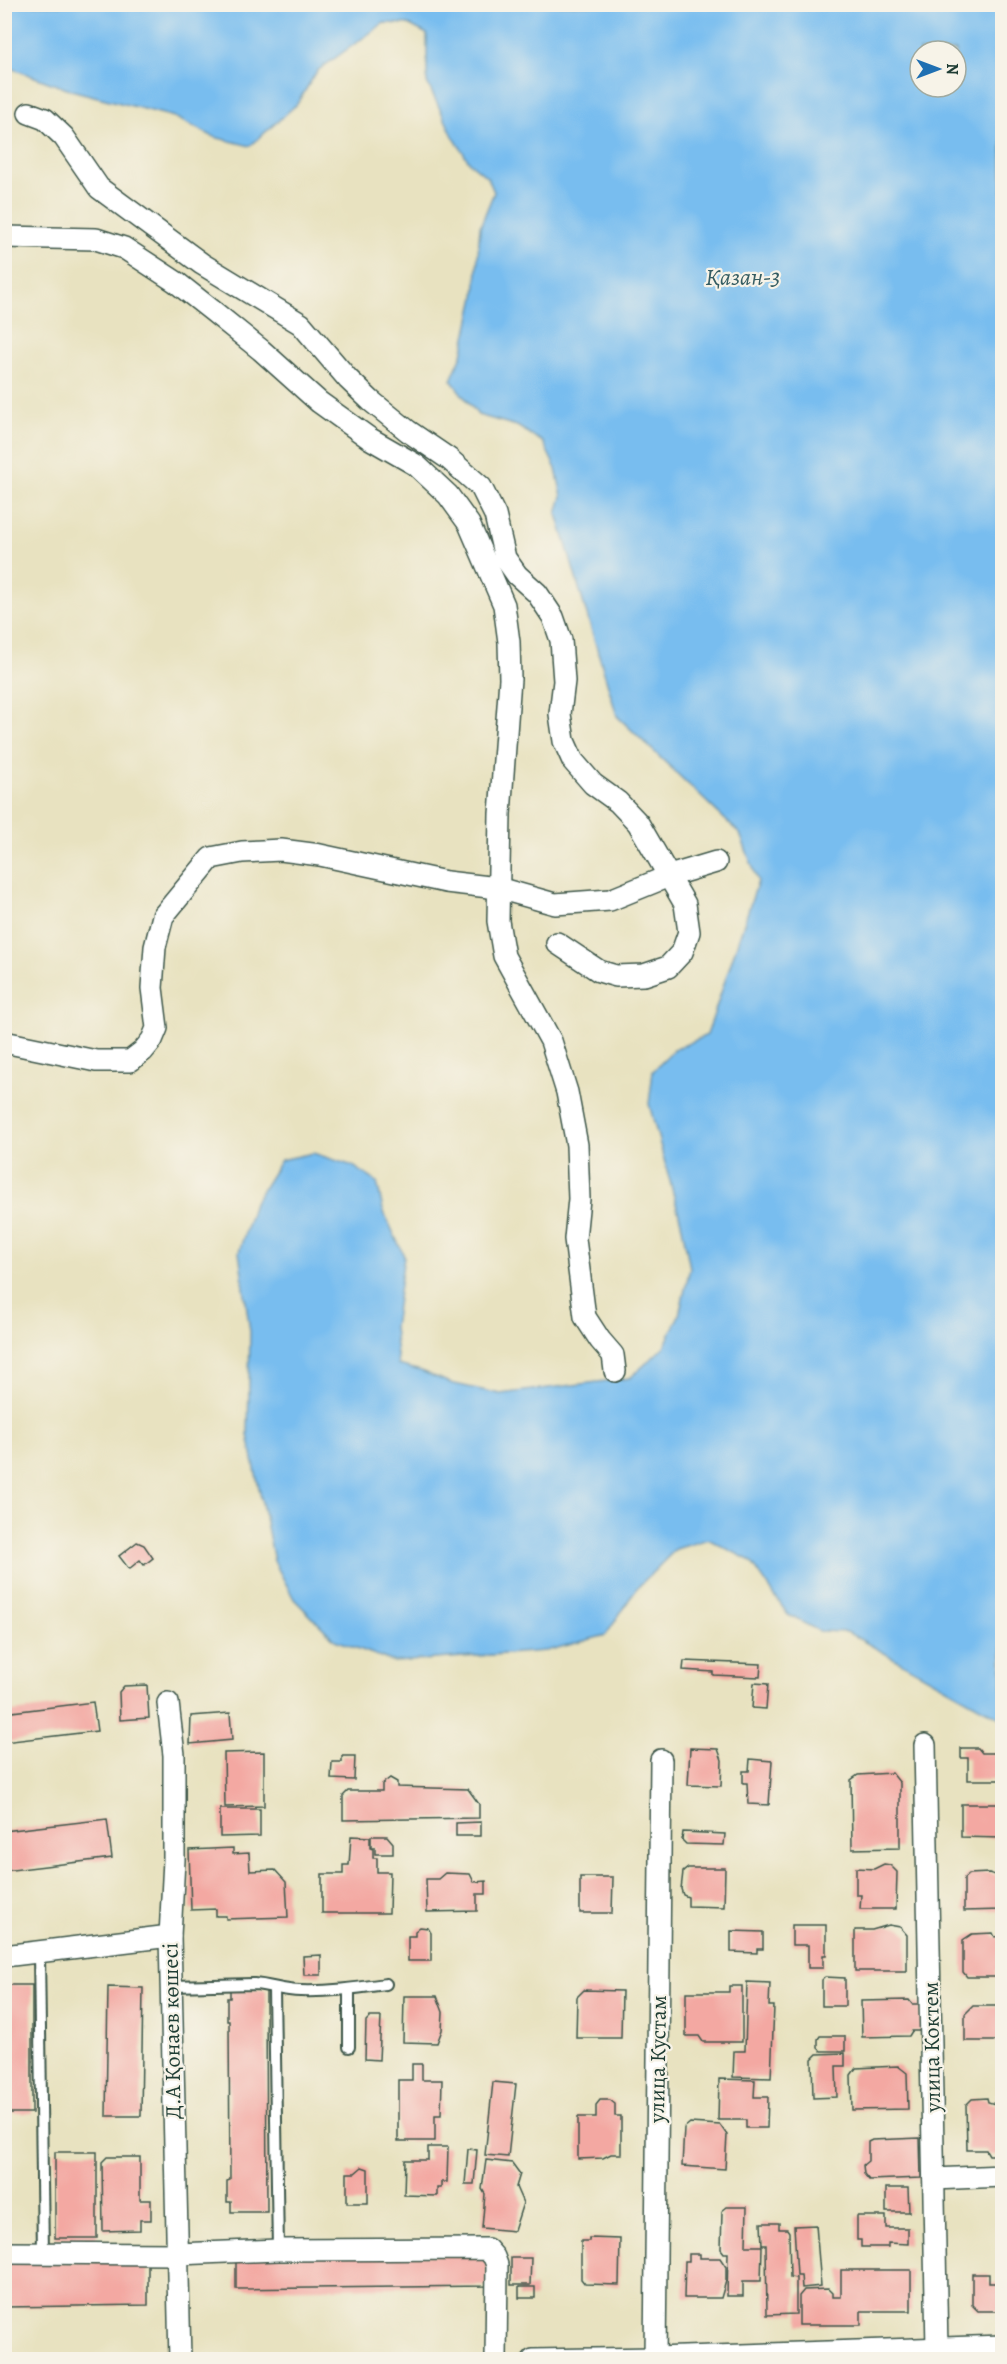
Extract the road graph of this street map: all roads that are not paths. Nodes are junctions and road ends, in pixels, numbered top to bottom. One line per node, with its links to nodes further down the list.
1 (29, 113): 4 (street)
2 (4, 237): 5 (street)
3 (716, 862): 4 (street)
4 (669, 876): 5 (street); 6 (street)
5 (498, 888): 7 (street); 8 (street)
6 (557, 943)
7 (4, 1042)
8 (615, 1371)
9 (168, 1703): 12 (street, Д.А Қонаев көшесі)
10 (925, 1745): 21 (street, улица Коктем)
11 (661, 1760): 28 (street, улица Кустам)
12 (170, 1936): 13 (street); 16 (street, Д.А Қонаев көшесі)
13 (39, 1953): 14 (street); 24 (lane)
14 (4, 1956)
15 (386, 1984): 18 (lane)
16 (172, 1986): 17 (lane); 25 (street, Д.А Қонаев көшесі)
17 (274, 1989): 18 (lane); 22 (lane)
18 (349, 1989): 19 (lane)
19 (349, 2047)
20 (1002, 2176): 21 (street)
21 (934, 2179): 27 (street, улица Коктем)
22 (278, 2250): 25 (street); 30 (street)
23 (4, 2253): 24 (street)
24 (43, 2253): 25 (street)
25 (178, 2254): 29 (street, Д.А Қонаев көшесі)
26 (1002, 2346): 27 (street)
27 (937, 2349): 28 (street)
28 (655, 2358): 31 (street)
29 (180, 2360)
30 (496, 2360)
31 (533, 2360)

